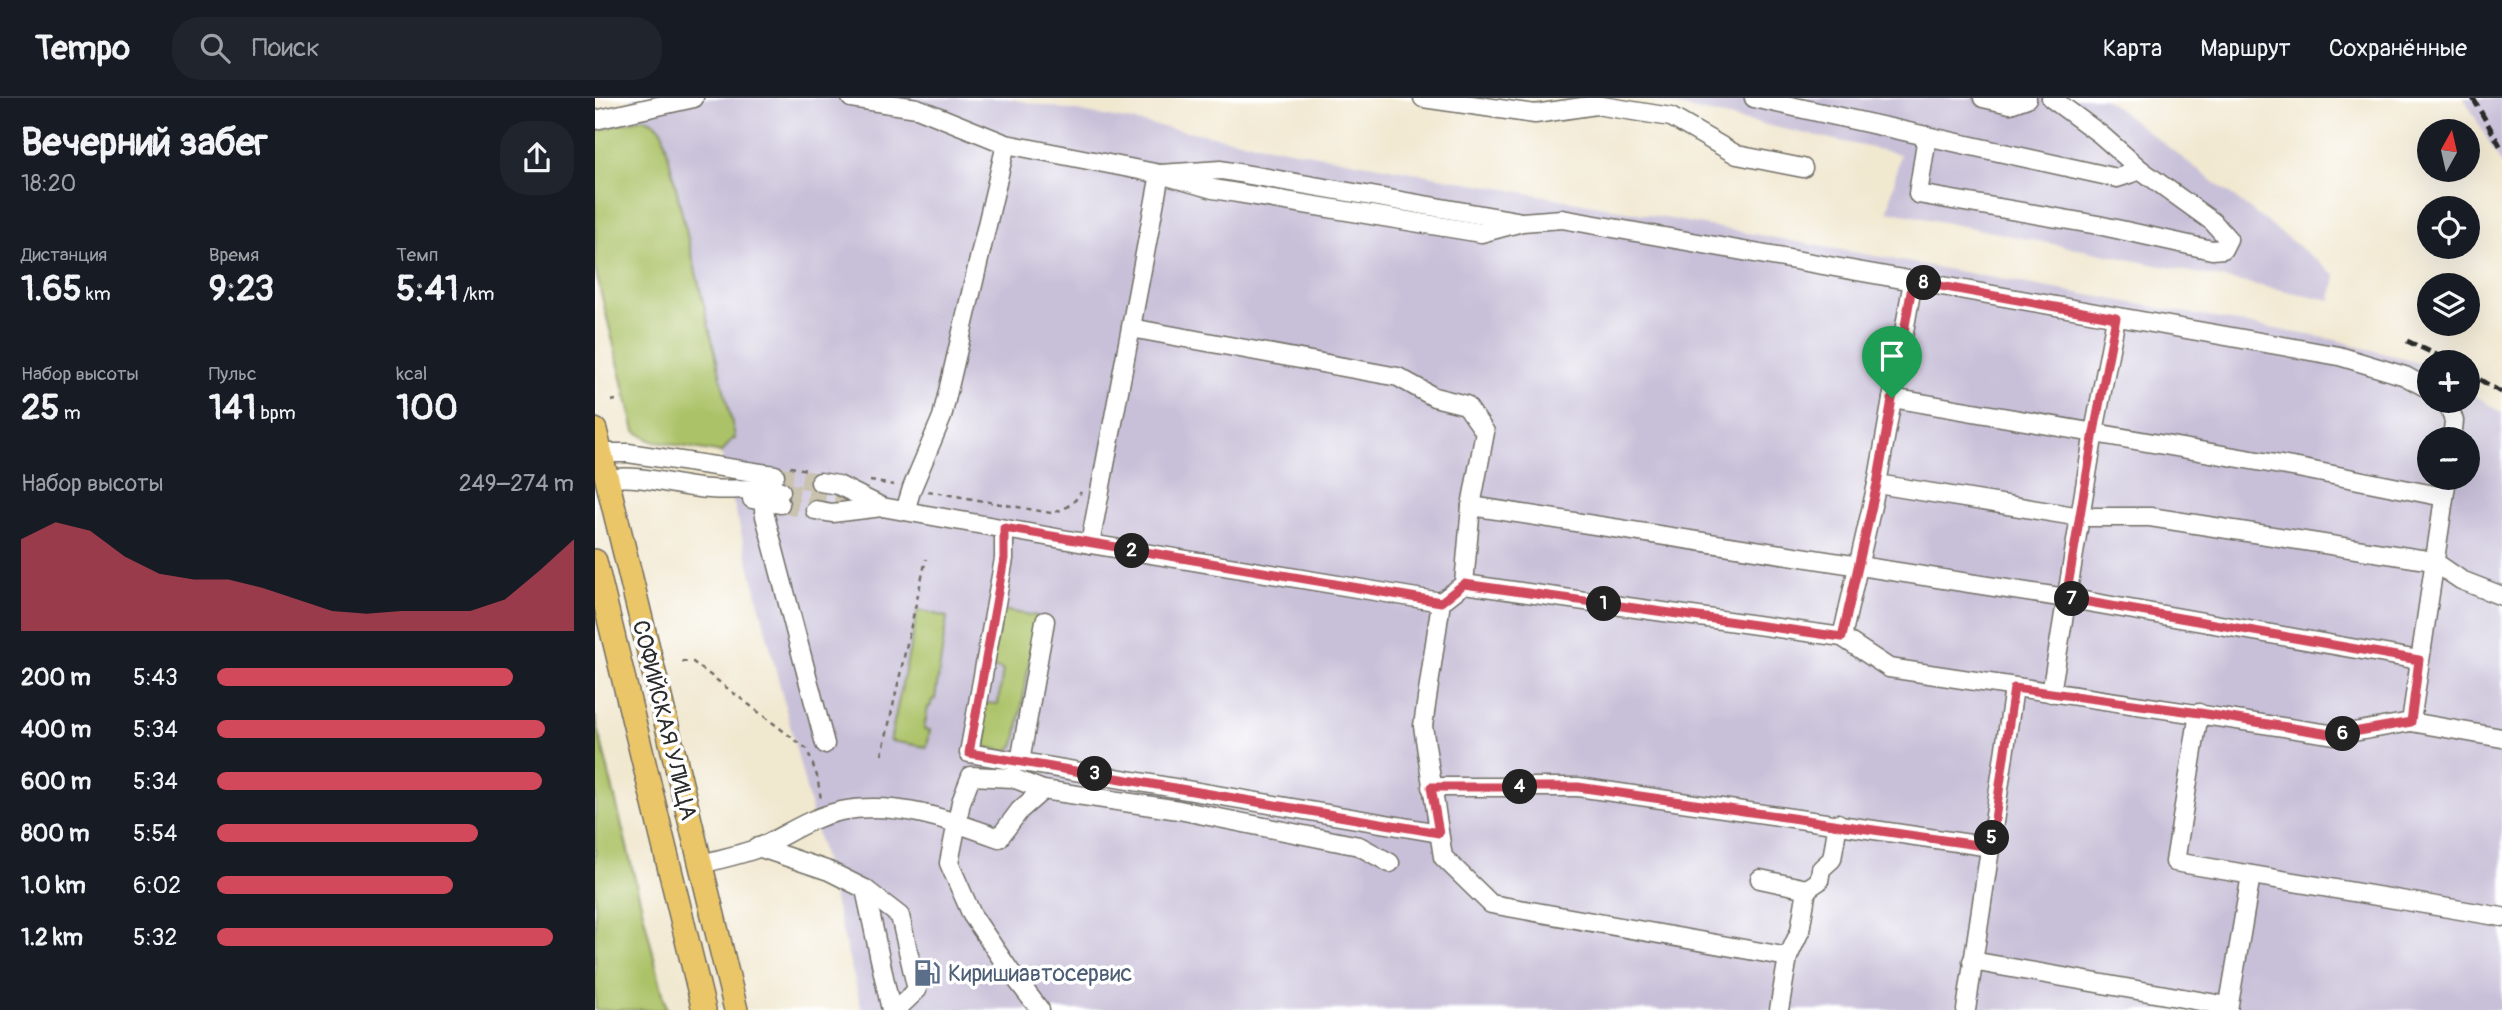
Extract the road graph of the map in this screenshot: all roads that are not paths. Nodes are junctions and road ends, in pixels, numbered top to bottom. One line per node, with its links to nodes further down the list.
1 (694, 98): 8 (street)
2 (851, 98): 10 (street)
3 (1423, 98): 11 (street)
4 (1753, 98): 9 (street)
5 (1983, 98): 6 (street)
6 (2027, 98)
7 (2051, 98): 12 (street)
8 (595, 120)
9 (1927, 136): 12 (street); 12 (street)
10 (1006, 144): 13 (street); 30 (street)
11 (1803, 168)
12 (2141, 170)
13 (1160, 174): 14 (street); 16 (street)
14 (1913, 281): 15 (street); 18 (street)
15 (2116, 318): 17 (street); 19 (street)
16 (1131, 328): 27 (street); 33 (street)
17 (2417, 382)
18 (1892, 398): 19 (street); 24 (street)
19 (2094, 432): 26 (street); 31 (street)
20 (597, 445): 22 (main road, СОФИЙСКАЯ УЛИЦА); 23 (street)
21 (816, 477): 28 (street)
22 (607, 479): 23 (street); 60 (main road, СОФИЙСКАЯ УЛИЦА)
23 (769, 484): 50 (street)
24 (1877, 484): 31 (street); 36 (street)
25 (2445, 490): 26 (street)
26 (2444, 497): 35 (street)
27 (1471, 506): 36 (street); 37 (street)
28 (882, 507): 29 (street); 30 (street)
29 (815, 510)
30 (905, 511): 32 (street)
31 (2081, 517): 35 (street); 39 (street)
32 (1004, 528): 33 (street); 51 (street)
33 (1090, 544): 40 (street)
34 (595, 561): 41 (main road, СОФИЙСКАЯ УЛИЦА)
35 (2433, 562): 38 (street); 44 (street)
36 (1859, 565): 39 (street); 43 (street)
37 (1464, 584): 40 (street); 43 (street)
38 (2502, 596)
39 (2066, 598): 44 (street); 46 (street)
40 (1441, 602): 52 (street)
41 (600, 609): 69 (main road, СОФИЙСКАЯ УЛИЦА)
42 (1045, 621): 51 (street)
43 (1842, 637): 45 (street)
44 (2419, 660): 48 (street)
45 (2014, 688): 46 (street); 58 (street)
46 (2052, 693): 47 (street)
47 (2200, 713): 48 (street); 61 (street)
48 (2411, 722): 49 (street)
49 (2502, 738)
50 (825, 744)
51 (1020, 762): 56 (street)
52 (1431, 787): 55 (street); 56 (street)
53 (1043, 790): 54 (street); 54 (street); 59 (street)
54 (956, 822): 57 (street); 73 (street)
55 (1838, 823): 58 (street); 64 (street)
56 (1439, 833): 66 (street)
57 (758, 847): 60 (street); 63 (street)
58 (1991, 847): 67 (street)
59 (1390, 863)
60 (701, 864): 70 (main road, СОФИЙСКАЯ УЛИЦА)
61 (2251, 875): 65 (street); 68 (street)
62 (1760, 879): 64 (street)
63 (865, 889): 71 (street); 72 (street)
64 (1807, 889): 66 (street)
65 (2502, 917)
66 (1788, 957): 74 (street)
67 (1972, 961): 68 (street); 75 (street)
68 (2228, 1008)
69 (704, 1010)
70 (736, 1010)
71 (891, 1010)
72 (896, 1010)
73 (1040, 1010)
74 (1779, 1010)
75 (1966, 1010)

